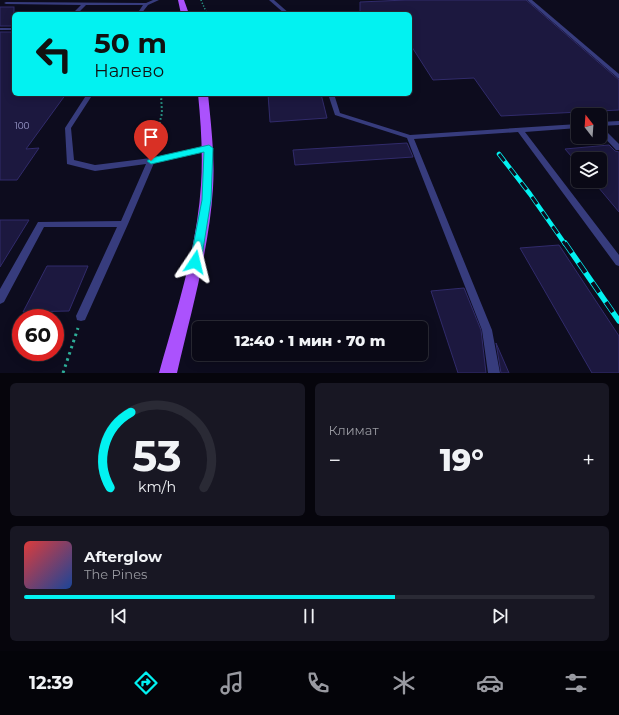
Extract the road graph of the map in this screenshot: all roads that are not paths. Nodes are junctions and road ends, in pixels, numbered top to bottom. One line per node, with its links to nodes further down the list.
1 (157, 0): 7 (lane)
2 (181, 0): 10 (main road)
3 (271, 0): 11 (lane)
4 (529, 0): 14 (lane)
5 (6, 3): 6 (lane)
6 (84, 4): 7 (lane); 8 (lane)
7 (146, 4): 9 (lane)
8 (76, 12)
9 (141, 12)
10 (184, 12)
11 (286, 12)
12 (0, 29): 13 (lane)
13 (12, 29)
14 (619, 77)
15 (89, 96): 26 (lane)
16 (203, 96): 24 (main road)
17 (332, 96): 23 (lane)
18 (619, 123): 19 (lane)
19 (607, 124)
20 (571, 126): 21 (lane)
21 (520, 130): 23 (lane); 28 (lane)
22 (607, 136): 25 (lane)
23 (410, 137): 32 (lane)
24 (209, 148): 26 (lane); 31 (main road)
25 (619, 148)
26 (151, 161): 27 (lane)
27 (124, 224): 29 (lane); 30 (lane)
28 (619, 262)
29 (0, 299)
30 (81, 316)
31 (168, 373)
32 (494, 373)

